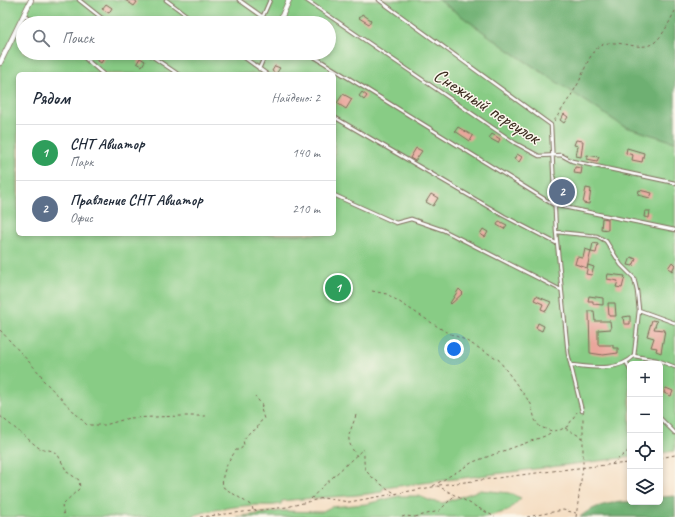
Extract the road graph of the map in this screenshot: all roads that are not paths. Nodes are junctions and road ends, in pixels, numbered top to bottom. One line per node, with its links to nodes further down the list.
1 (31, 0): 9 (street)
2 (79, 0): 10 (lane)
3 (166, 0): 11 (lane)
4 (240, 0): 12 (lane)
5 (270, 0): 13 (lane)
6 (289, 0): 14 (street)
7 (306, 0): 15 (lane, Снежный переулок)
8 (379, 0): 29 (lane, Снежный переулок)
9 (24, 15)
10 (99, 16)
11 (188, 16)
12 (262, 16)
13 (263, 16)
14 (282, 16)
15 (329, 16)
16 (336, 21): 29 (lane, Снежный переулок)
17 (16, 31): 23 (street)
18 (87, 60): 25 (lane)
19 (157, 60): 26 (lane)
20 (247, 60): 24 (lane)
21 (263, 60): 24 (lane)
22 (319, 60): 32 (lane)
23 (0, 63)
24 (259, 69): 27 (lane)
25 (101, 72)
26 (175, 72)
27 (264, 72)
28 (336, 118): 35 (lane)
29 (551, 156): 30 (lane, Снежный переулок); 32 (lane)
30 (675, 183)
31 (336, 196): 36 (lane)
32 (554, 205): 33 (lane); 34 (lane)
33 (675, 230)
34 (556, 232): 35 (lane); 37 (lane)
35 (557, 243): 36 (lane)
36 (561, 290): 42 (lane)
37 (639, 310): 38 (lane); 39 (lane)
38 (675, 323)
39 (634, 356): 40 (lane); 43 (lane)
40 (629, 361)
41 (627, 363): 42 (lane)
42 (571, 365): 44 (lane)
43 (675, 367)
44 (582, 411)
45 (663, 421): 46 (lane)
46 (675, 433)

